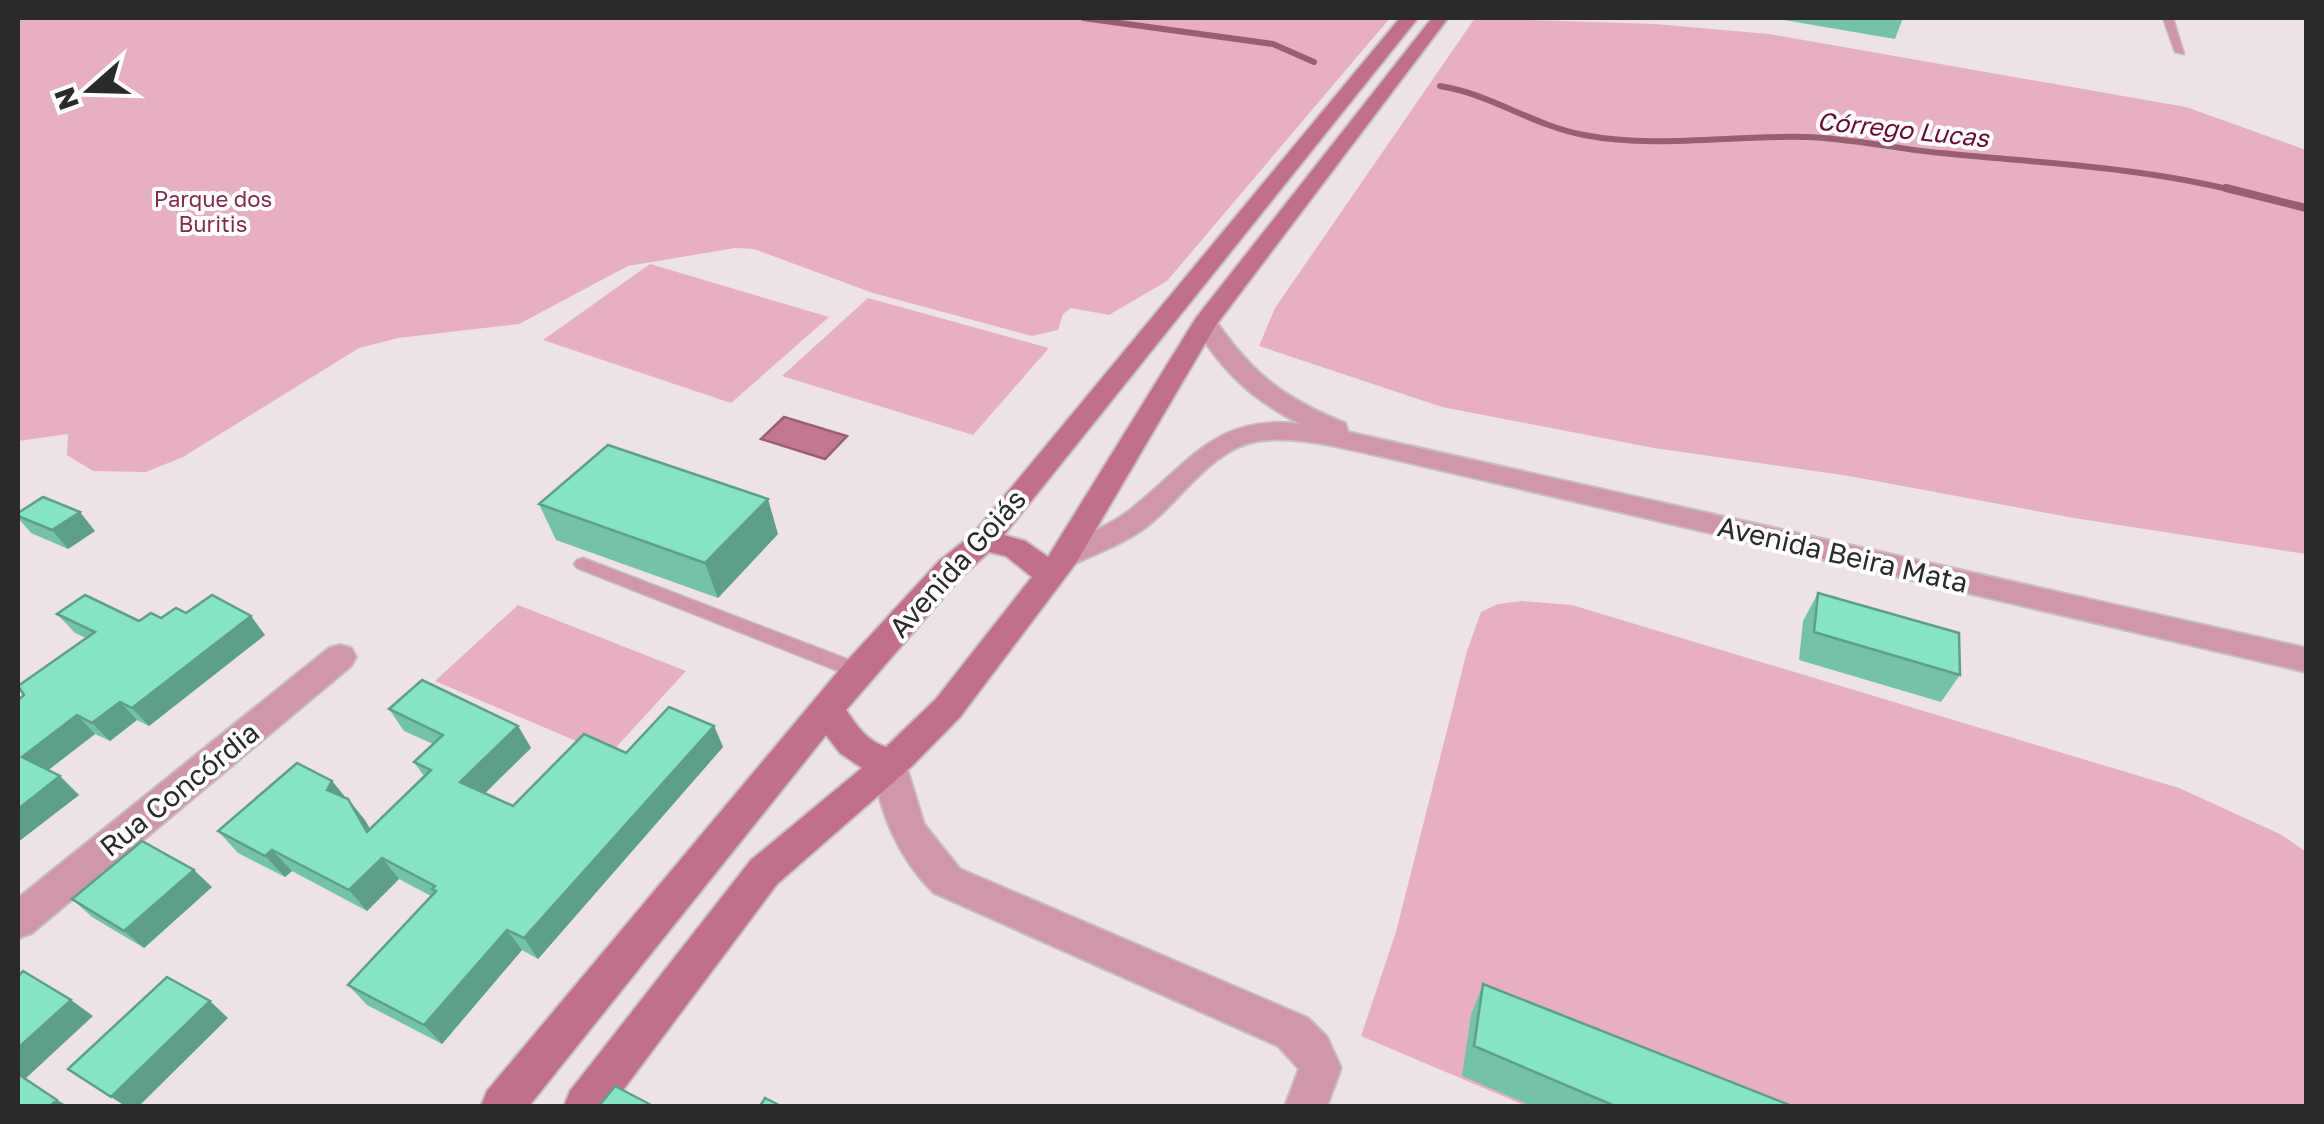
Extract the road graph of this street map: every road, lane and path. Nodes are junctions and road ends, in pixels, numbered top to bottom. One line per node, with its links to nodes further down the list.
1 (1409, 18): 7 (main road, Avenida Goiás)
2 (1440, 18): 5 (main road)
3 (2168, 18): 4 (lane)
4 (2180, 52)
5 (1206, 322): 6 (street, Avenida Beira Mata); 9 (main road)
6 (1380, 446): 9 (street, Avenida Beira Mata); 11 (street, Avenida Beira Mata)
7 (983, 541): 9 (main road); 12 (main road, Avenida Goiás)
8 (583, 564): 12 (lane)
9 (1057, 565): 14 (main road)
10 (340, 658): 15 (street, Rua Concórdia)
11 (2306, 660)
12 (858, 672): 13 (main road, Avenida Goiás)
13 (828, 709): 14 (main road); 17 (main road, Avenida Goiás)
14 (888, 762): 16 (street); 18 (main road)
15 (18, 921)
16 (1313, 1087)
17 (502, 1106)
18 (585, 1106)

